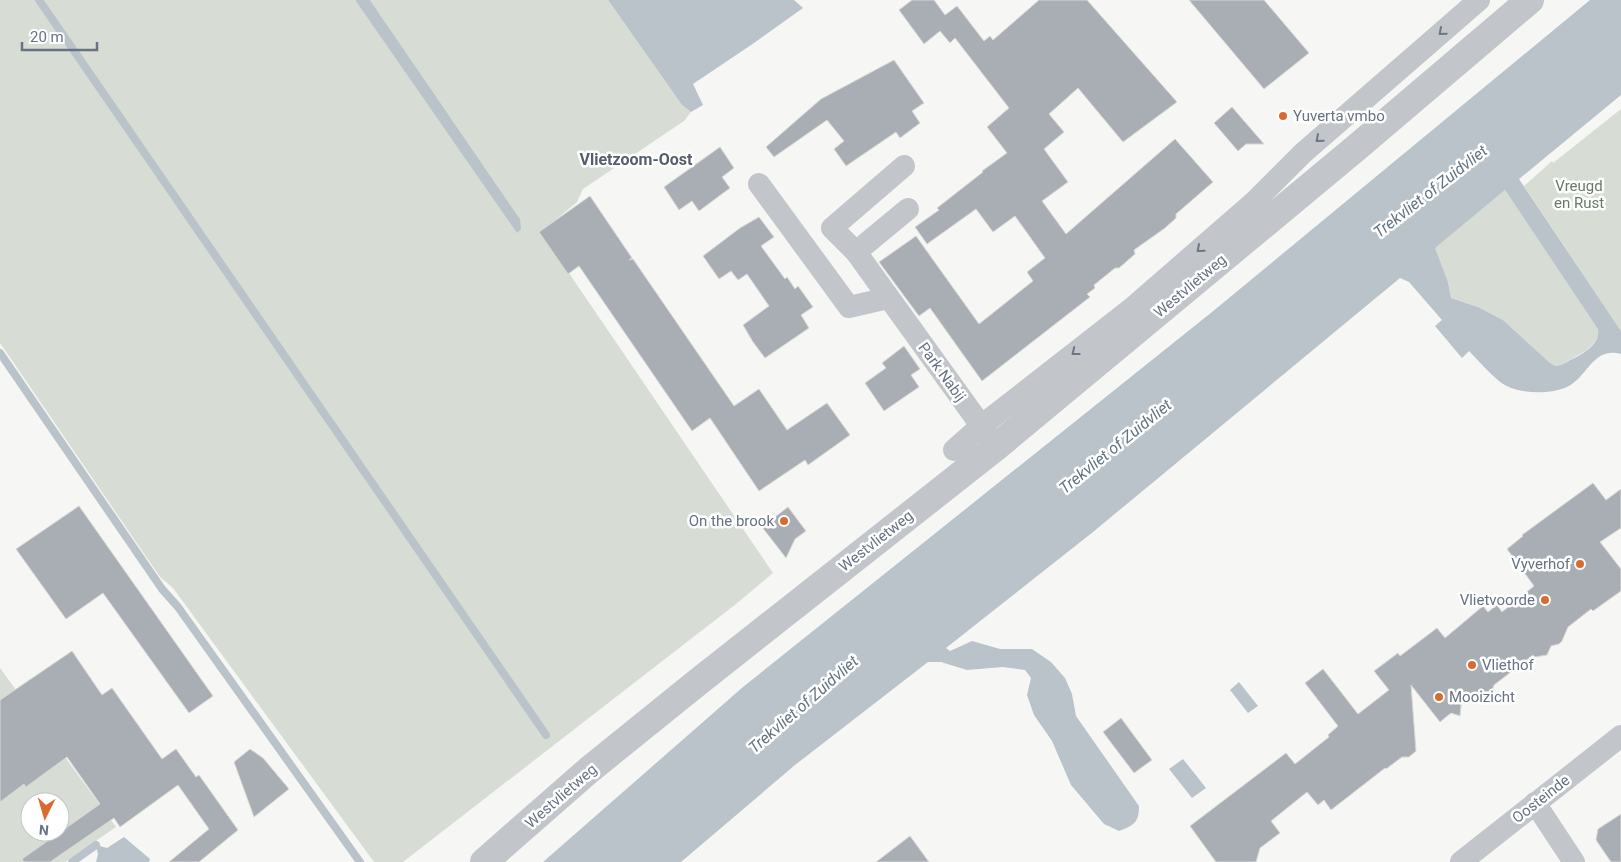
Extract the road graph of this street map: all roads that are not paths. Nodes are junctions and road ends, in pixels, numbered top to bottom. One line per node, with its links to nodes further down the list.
1 (1479, 0): 6 (street, Westvlietweg, one-way to 6)
2 (1524, 2): 6 (street, Westvlietweg)
3 (904, 166): 7 (street)
4 (759, 184): 8 (street)
5 (908, 209): 9 (street)
6 (1261, 211): 11 (street, Westvlietweg)
7 (832, 228): 8 (street); 9 (street, Park Nabij)
8 (807, 248): 10 (street)
9 (856, 252): 10 (street, Park Nabij)
10 (888, 298): 11 (street, Park Nabij)
11 (989, 436): 12 (street, Westvlietweg); 15 (street, Westvlietweg)
12 (954, 450)
13 (1621, 736): 14 (street, Oosteinde)
14 (1535, 803): 16 (street, Oosteinde); 17 (street)
15 (484, 862)
16 (1461, 862)
17 (1574, 862)

